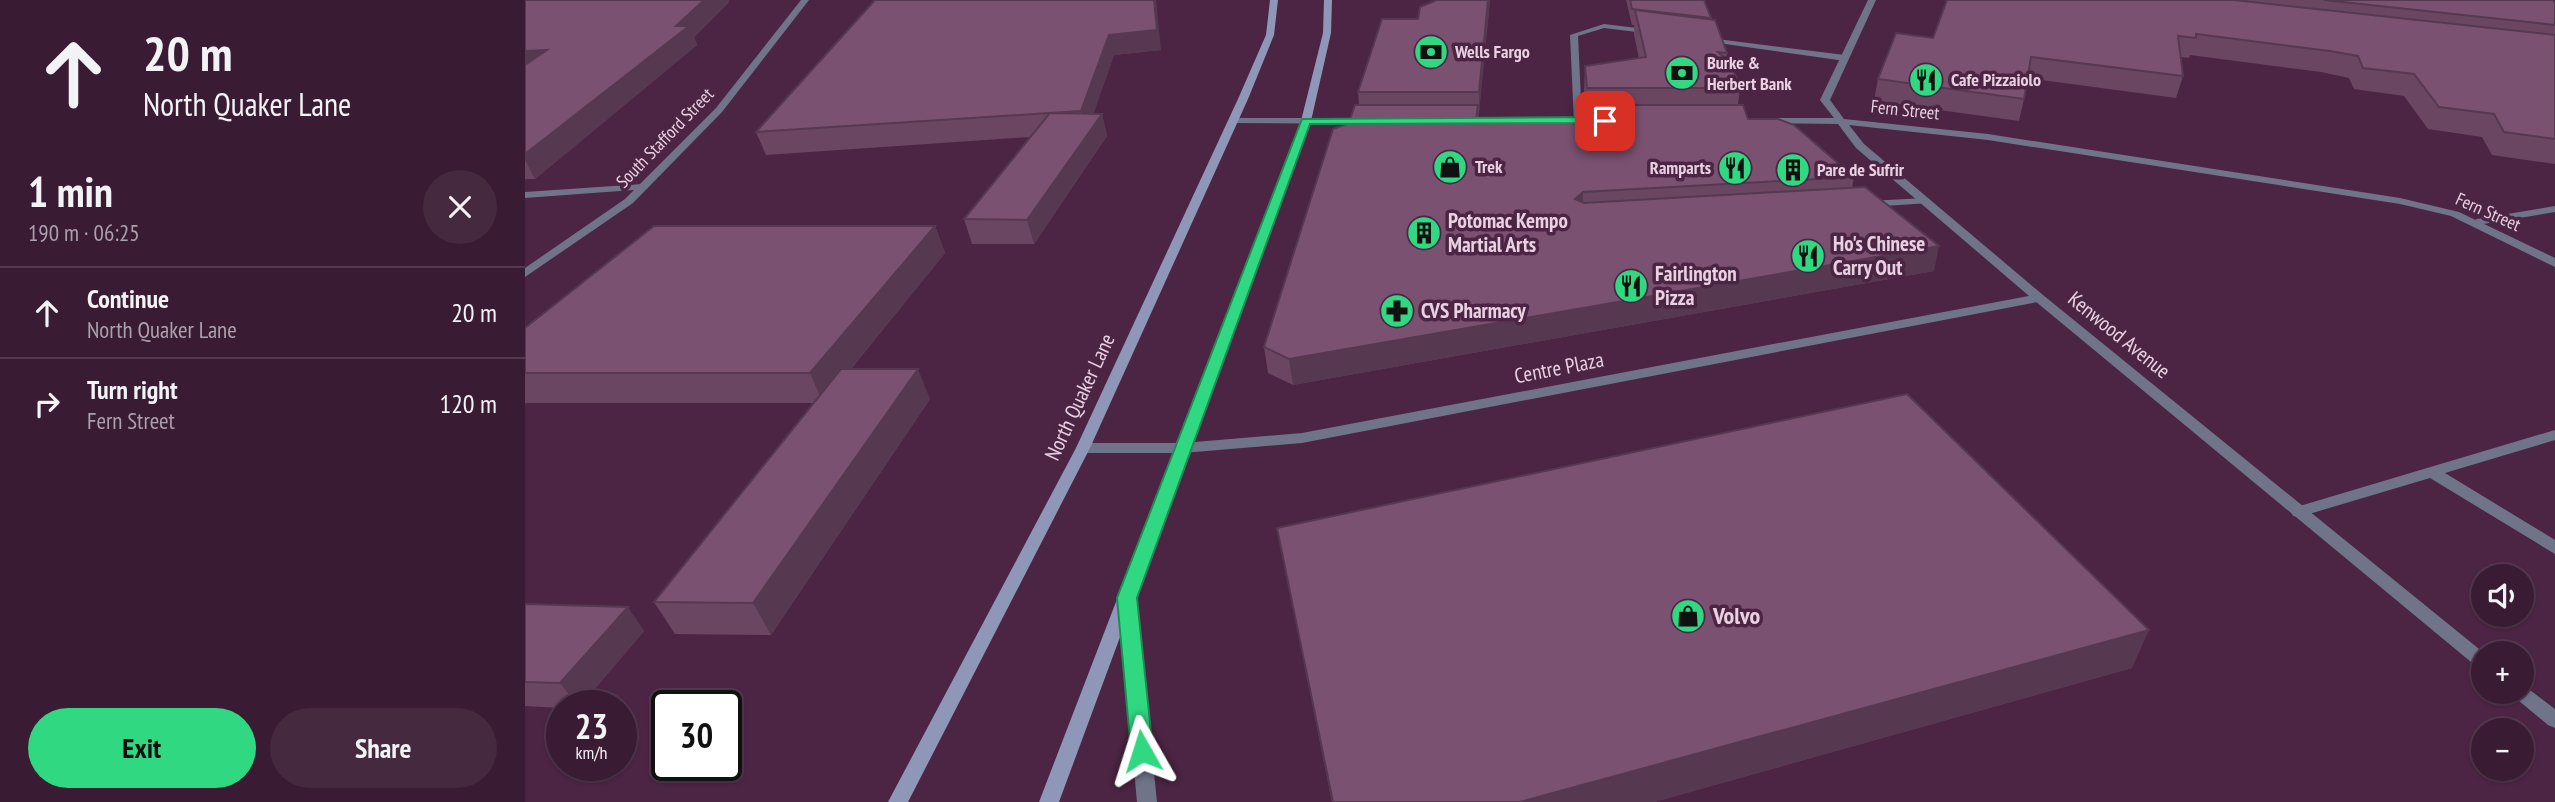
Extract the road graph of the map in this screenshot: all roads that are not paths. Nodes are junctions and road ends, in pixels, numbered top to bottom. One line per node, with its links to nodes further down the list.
1 (805, 0): 16 (street, South Stafford Street)
2 (1274, 0): 8 (main road, North Quaker Lane)
3 (1328, 0): 9 (main road)
4 (1872, 0): 7 (street, Kenwood Avenue)
5 (1658, 33): 12 (street)
6 (1698, 38): 7 (street)
7 (1845, 58): 15 (street, Kenwood Avenue)
8 (1233, 121): 9 (street); 26 (main road, North Quaker Lane)
9 (1306, 121): 10 (street); 27 (main road)
10 (1385, 121)
11 (1565, 121): 12 (street)
12 (1577, 121): 13 (street)
13 (1591, 121)
14 (1758, 121): 15 (street, Fern Street)
15 (1839, 121): 18 (street, Kenwood Avenue); 21 (street, Fern Street)
16 (643, 187): 17 (street); 23 (street, South Stafford Street)
17 (525, 195)
18 (1926, 201): 19 (street); 24 (street, Kenwood Avenue)
19 (1858, 205)
20 (2555, 209): 21 (street)
21 (2477, 222): 22 (street, Fern Street)
22 (2555, 263)
23 (525, 273)
24 (2039, 298): 27 (street, Centre Plaza); 29 (street, Kenwood Avenue)
25 (2555, 435): 28 (street)
26 (1083, 448): 27 (street, Centre Plaza); 35 (main road, North Quaker Lane)
27 (1183, 448): 31 (main road)
28 (2432, 472): 29 (street); 30 (street)
29 (2299, 512): 32 (street, Kenwood Avenue)
30 (2555, 548)
31 (1127, 598): 36 (main road); 37 (street)
32 (2471, 652)
33 (2534, 703): 34 (street)
34 (2555, 720)
35 (898, 802)
36 (1049, 802)
37 (1147, 802)

